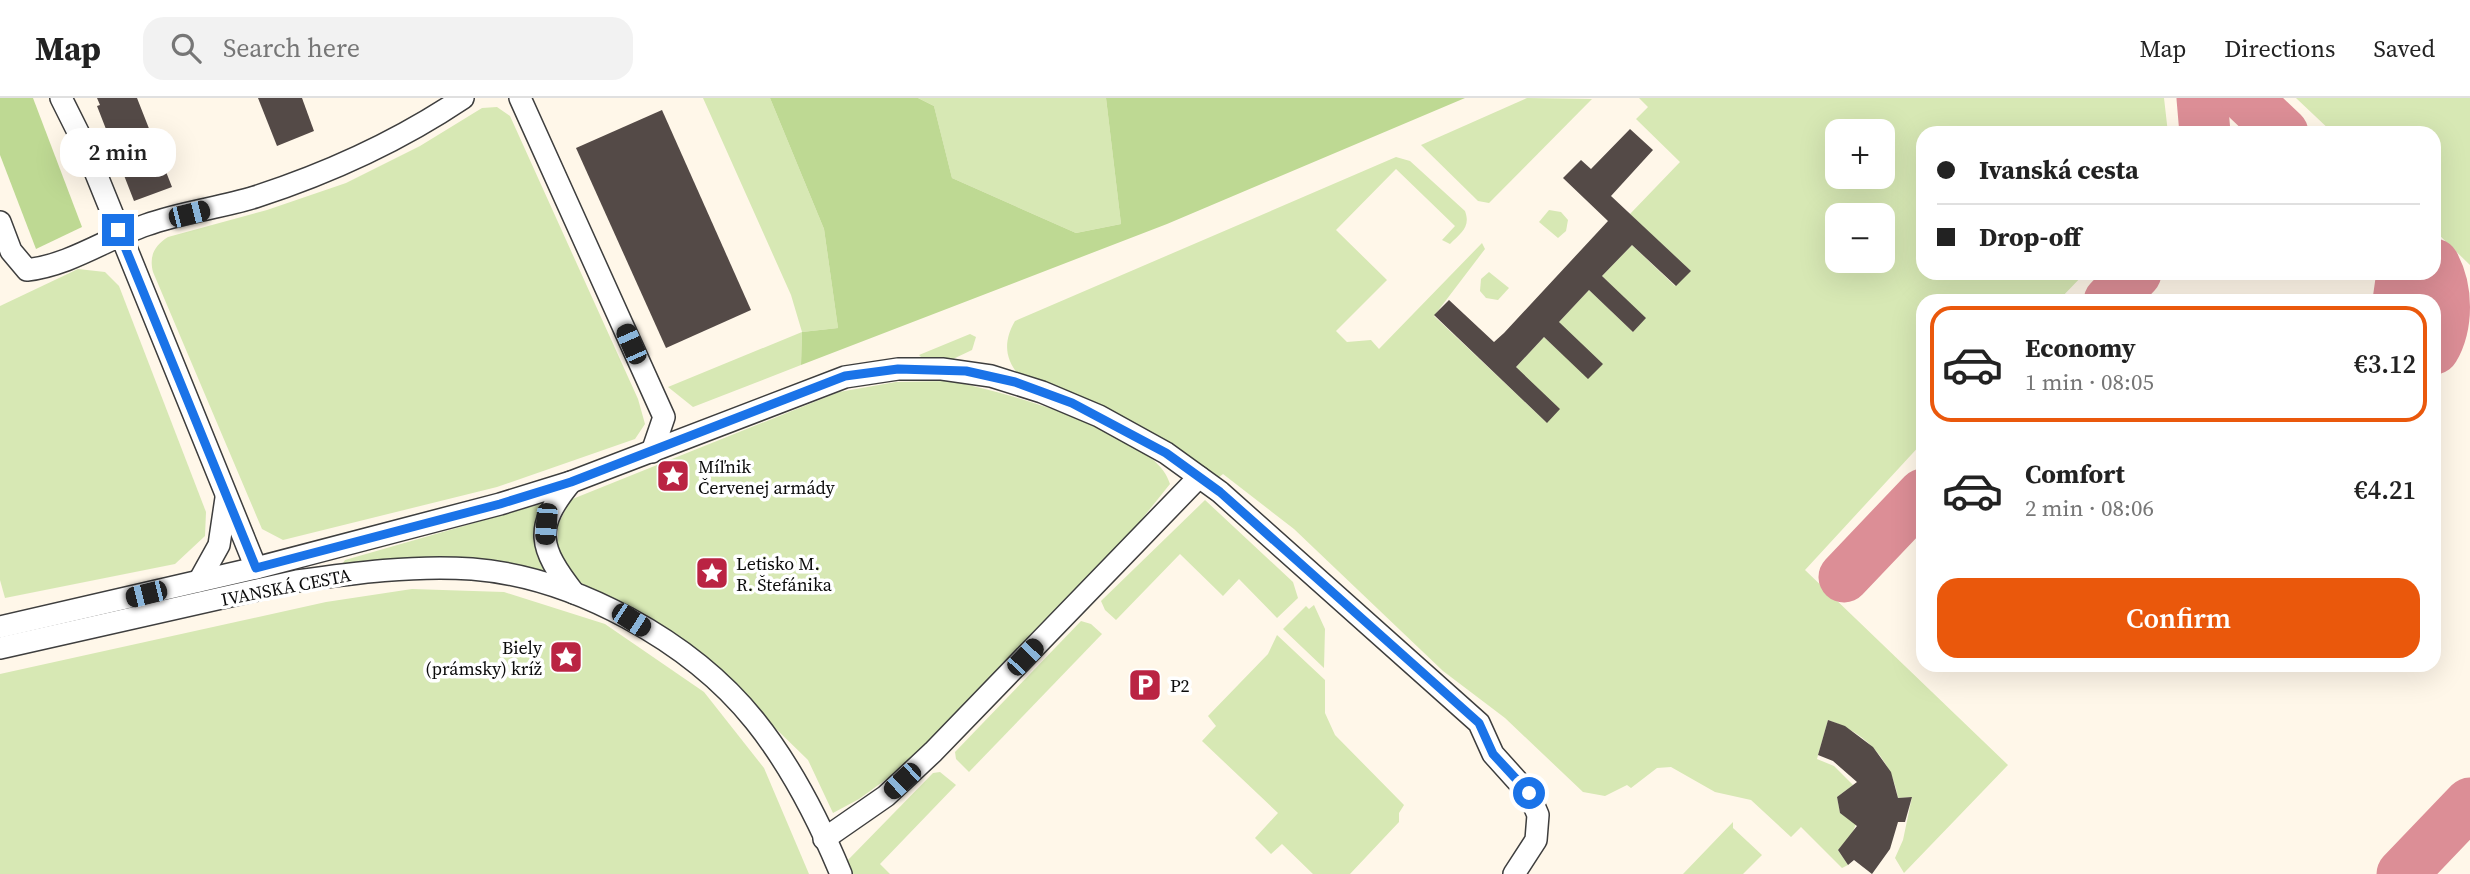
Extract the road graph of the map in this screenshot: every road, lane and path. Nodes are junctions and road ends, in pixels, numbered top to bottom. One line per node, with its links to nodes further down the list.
1 (61, 98): 5 (street)
2 (463, 98): 5 (street)
3 (520, 98): 6 (street)
4 (0, 222): 5 (street)
5 (120, 237): 11 (street)
6 (664, 417): 7 (street); 8 (street)
7 (708, 430): 8 (street, IVANSKÁ CESTA); 9 (street, IVANSKÁ CESTA)
8 (652, 452): 10 (street, IVANSKÁ CESTA)
9 (1199, 477): 18 (street); 20 (street, IVANSKÁ CESTA)
10 (571, 482): 12 (street, IVANSKÁ CESTA); 14 (street, IVANSKÁ CESTA)
11 (226, 497): 12 (street); 13 (street)
12 (256, 568): 13 (street, IVANSKÁ CESTA); 15 (street)
13 (200, 581): 16 (street, IVANSKÁ CESTA)
14 (574, 593): 15 (street, IVANSKÁ CESTA); 18 (street, IVANSKÁ CESTA)
15 (241, 594): 17 (street, IVANSKÁ CESTA)
16 (0, 627)
17 (0, 648)
18 (824, 839): 19 (street, IVANSKÁ CESTA)
19 (841, 874)
20 (1514, 874)

